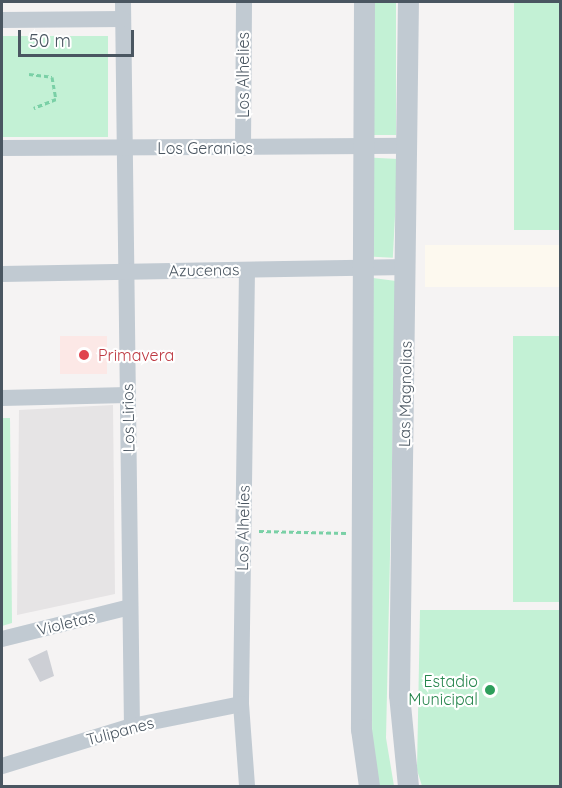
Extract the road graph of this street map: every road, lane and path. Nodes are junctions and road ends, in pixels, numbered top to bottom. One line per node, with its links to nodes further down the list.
1 (123, 2): 5 (street, Los Lirios)
2 (244, 2): 13 (street, Los Alhelies)
3 (364, 2): 9 (street)
4 (408, 2): 10 (street, Las Magnolias)
5 (123, 19): 6 (street); 12 (street, Los Lirios)
6 (2, 20)
7 (29, 74): 8 (path)
8 (34, 108)
9 (364, 145): 10 (street, Los Geranios); 13 (street, Los Geranios); 15 (street)
10 (408, 146): 14 (street, Las Magnolias)
11 (2, 148): 12 (street, Los Geranios)
12 (124, 148): 13 (street, Los Geranios); 17 (street, Los Lirios)
13 (243, 148)
14 (406, 267): 15 (street, Azucenas); 30 (street, Las Magnolias)
15 (365, 268): 16 (street, Azucenas); 22 (street)
16 (247, 270): 17 (street, Azucenas); 21 (street, Los Alhelíes)
17 (126, 272): 18 (street, Azucenas); 19 (street, Los Lirios)
18 (2, 274)
19 (128, 395): 20 (street); 23 (street, Los Lirios)
20 (2, 398)
21 (243, 531): 22 (path); 25 (street, Los Alhelíes)
22 (362, 534): 29 (street)
23 (130, 607): 24 (street, Violetas); 26 (street, Los Lirios)
24 (2, 639)
25 (241, 704): 26 (street, Tulipanes); 28 (street, Los Alhelíes)
26 (132, 726): 27 (street, Tulipanes)
27 (2, 766)
28 (247, 786)
29 (368, 786)
30 (408, 786)

